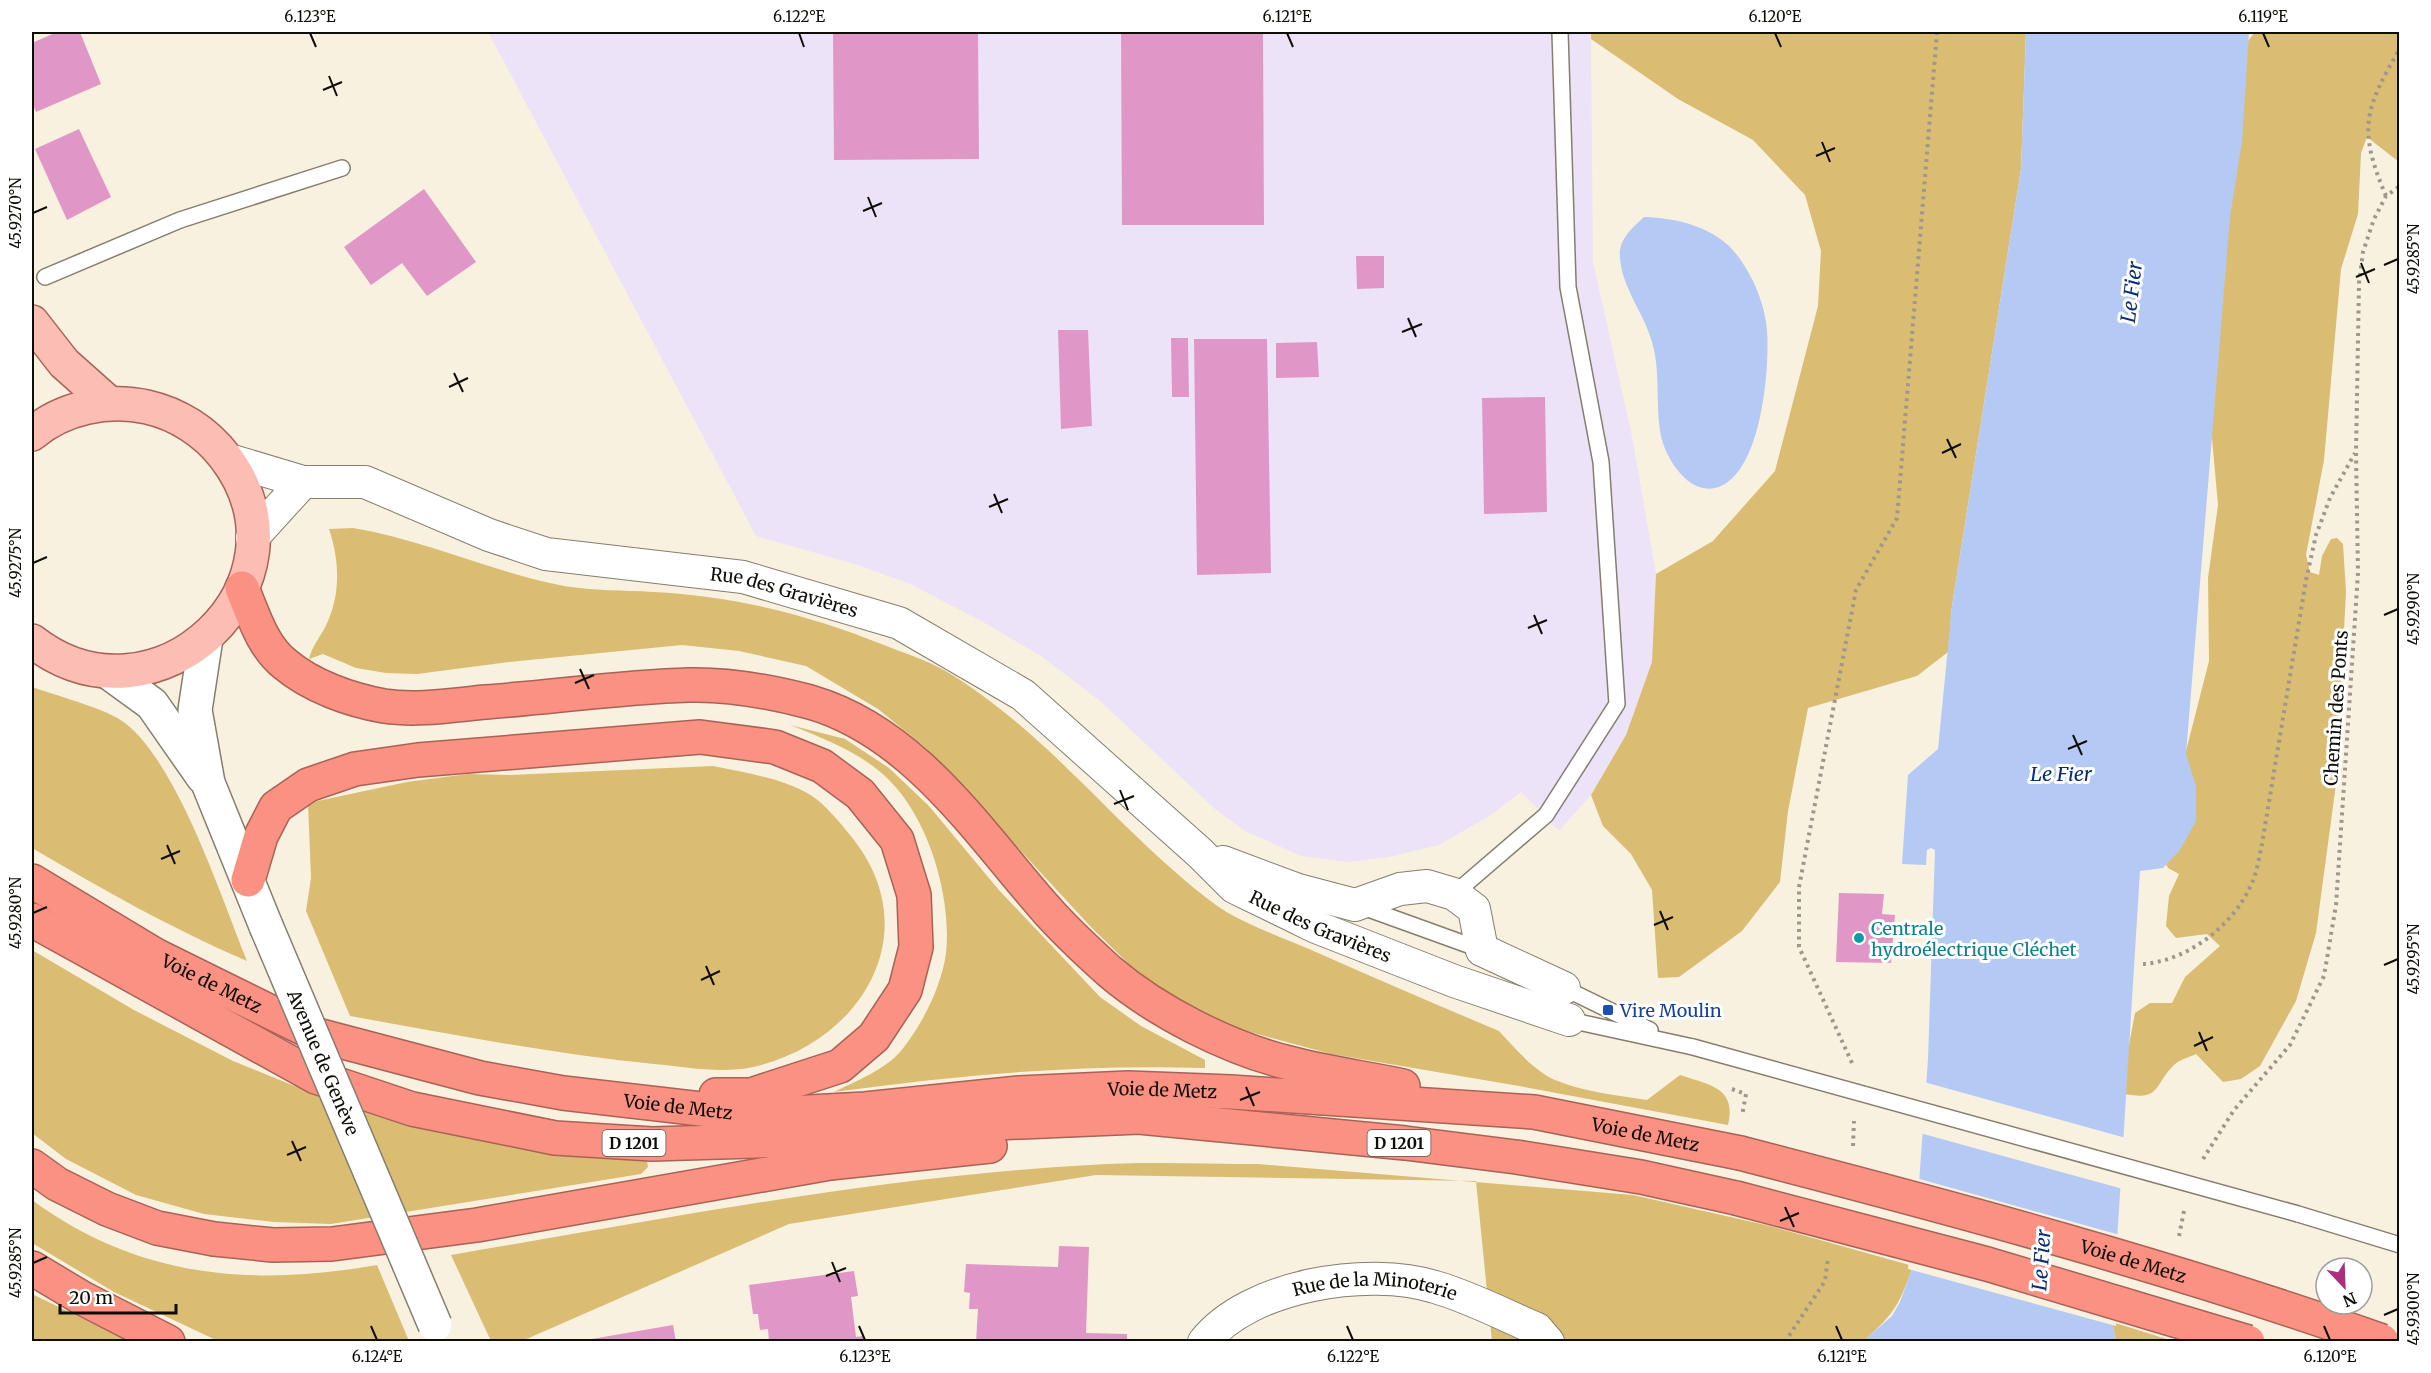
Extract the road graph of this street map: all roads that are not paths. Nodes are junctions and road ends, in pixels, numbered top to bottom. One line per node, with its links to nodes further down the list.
1 (1560, 32): 18 (lane)
2 (342, 168): 3 (lane)
3 (45, 277)
4 (32, 322): 5 (main road)
5 (110, 404): 6 (main road); 7 (main road)
6 (32, 434)
7 (226, 459): 8 (street, Rue des Gravières); 9 (main road)
8 (303, 482): 9 (street); 15 (street, Rue des Gravières)
9 (252, 538): 10 (main road)
10 (242, 588): 11 (main road); 27 (highway)
11 (206, 638): 13 (main road); 14 (main road, Avenue de Genève)
12 (32, 641): 13 (main road)
13 (108, 672): 14 (main road, Avenue de Genève)
14 (208, 783): 16 (main road, Avenue de Genève)
15 (1200, 853): 19 (street, Rue des Gravières); 22 (street, Rue des Gravières)
16 (248, 880): 26 (highway); 32 (main road, Avenue de Genève, bridge)
17 (32, 881): 26 (highway, Voie de Metz / D 1201)
18 (1454, 894): 19 (street, Rue des Gravières); 21 (street, Rue des Gravières)
19 (1355, 905): 21 (lane, Rue des Gravières)
20 (32, 920): 28 (highway, Voie de Metz / D 1201)
21 (1482, 950): 22 (street); 23 (street, Rue des Gravières)
22 (1454, 981): 24 (street, Rue des Gravières)
23 (1564, 988): 25 (lane, Rue des Gravières)
24 (1569, 1020): 25 (lane, Rue des Gravières)
25 (1672, 1041): 30 (lane, bridge)
26 (606, 1098): 27 (highway, Voie de Metz / D 1201)
27 (1534, 1112): 37 (highway, Voie de Metz / D 1201, bridge)
28 (1282, 1133): 29 (highway); 36 (highway, Voie de Metz / D 1201, bridge)
29 (32, 1166)
30 (2400, 1245)
31 (32, 1268): 33 (highway)
32 (438, 1333)
33 (168, 1341)
34 (1204, 1341): 35 (street, Rue de la Minoterie)
35 (1548, 1341)
36 (2248, 1341)
37 (2383, 1341)

